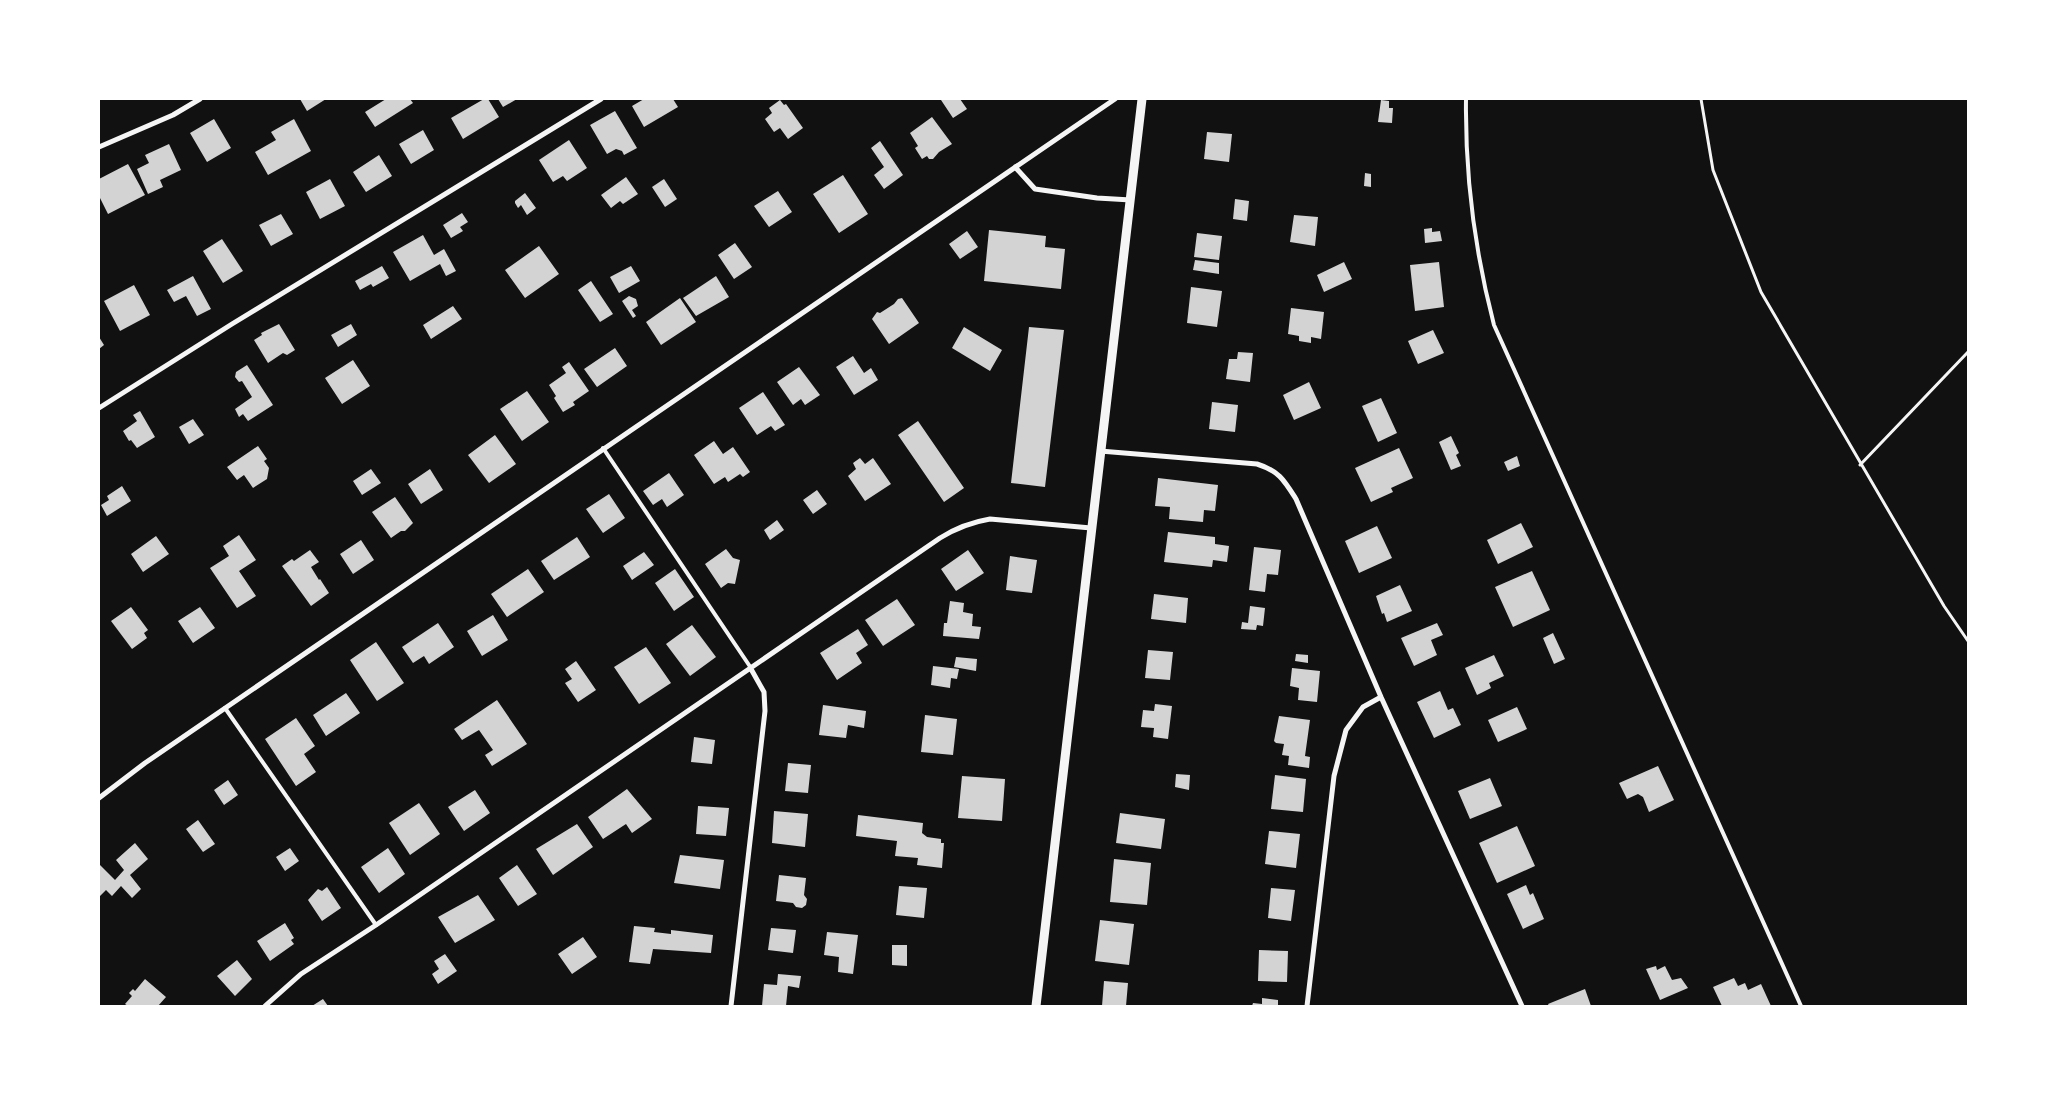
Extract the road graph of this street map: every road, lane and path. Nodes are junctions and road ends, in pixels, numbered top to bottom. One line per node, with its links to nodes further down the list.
1 (200, 99): 7 (street)
2 (601, 99): 11 (street)
3 (1114, 99): 8 (street)
4 (1142, 99): 9 (street)
5 (1466, 99): 27 (lane)
6 (1701, 99): 14 (path)
7 (99, 147)
8 (1015, 167): 9 (street); 12 (street)
9 (1131, 200): 13 (street)
10 (1968, 352): 14 (path)
11 (99, 408)
12 (603, 448): 17 (lane); 19 (street)
13 (1100, 451): 15 (street); 18 (street)
14 (1860, 465): 16 (path)
15 (1091, 528): 17 (street); 24 (street)
16 (1968, 641)
17 (751, 669): 21 (street); 23 (street)
18 (1380, 697): 25 (street); 26 (street)
19 (225, 708): 20 (street); 21 (lane)
20 (99, 798)
21 (376, 925): 22 (street)
22 (265, 1006)
23 (732, 1006)
24 (1036, 1006)
25 (1307, 1006)
26 (1522, 1006)
27 (1801, 1006)

